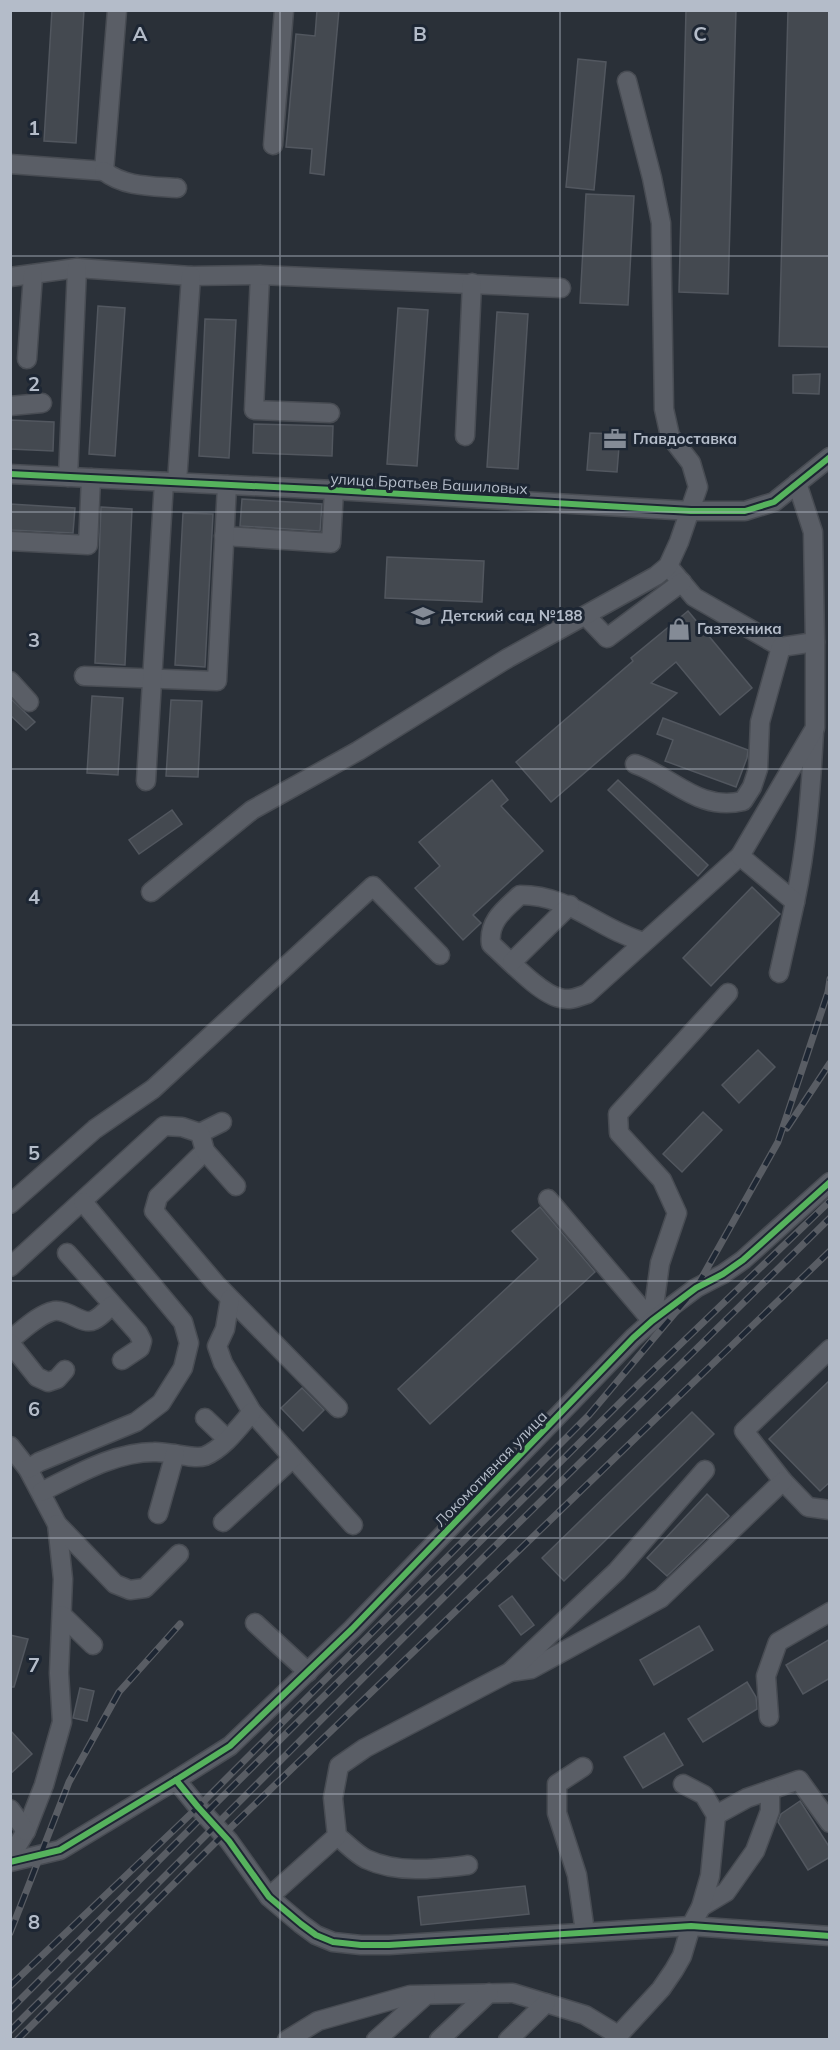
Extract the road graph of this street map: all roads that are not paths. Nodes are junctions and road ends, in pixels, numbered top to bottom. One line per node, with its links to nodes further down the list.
1 (117, 10): 6 (street)
2 (284, 10): 4 (street)
3 (627, 81): 28 (street)
4 (273, 145)
5 (10, 164): 6 (street)
6 (104, 171): 7 (street)
7 (177, 188)
8 (77, 268): 9 (street); 11 (street); 22 (street)
9 (33, 275): 12 (street); 15 (street)
10 (260, 275): 11 (street); 13 (street); 18 (street)
11 (191, 276): 24 (street)
12 (10, 277)
13 (472, 283): 14 (street); 19 (street)
14 (561, 288)
15 (27, 359)
16 (42, 404): 17 (street)
17 (10, 406)
18 (330, 413)
19 (465, 436)
20 (830, 458): 25 (street, улица Братьев Башиловых)
21 (10, 474): 22 (street, улица Братьев Башиловых)
22 (68, 477): 23 (street, улица Братьев Башиловых)
23 (91, 478): 24 (street, улица Братьев Башиловых); 30 (street)
24 (171, 482): 26 (street, улица Братьев Башиловых); 37 (street)
25 (797, 483): 28 (street, улица Братьев Башиловых); 34 (street)
26 (226, 484): 27 (street, улица Братьев Башиловых); 29 (street)
27 (334, 490): 28 (street, улица Братьев Башиловых); 29 (street)
28 (691, 511): 31 (street)
29 (224, 536): 37 (street)
30 (10, 541)
31 (668, 566): 32 (street); 33 (street)
32 (682, 582): 33 (street); 35 (street)
33 (585, 615): 44 (street)
34 (815, 642): 35 (street); 40 (street)
35 (781, 647): 41 (street)
36 (84, 676): 37 (street)
37 (152, 678): 42 (street)
38 (10, 681): 39 (street)
39 (29, 702)
40 (815, 728): 43 (street); 45 (street)
41 (635, 764)
42 (146, 781)
43 (740, 856): 45 (street); 47 (street)
44 (151, 892)
45 (795, 902): 50 (street)
46 (570, 905): 47 (street); 49 (street); 49 (street)
47 (644, 942): 49 (street)
48 (440, 955): 59 (street)
49 (512, 962)
50 (779, 973)
51 (728, 993): 64 (street)
52 (222, 1122): 53 (street)
53 (200, 1133): 54 (street); 58 (street)
54 (205, 1151): 56 (street); 62 (street)
55 (830, 1182): 64 (street, Локомотивная улица)
56 (236, 1186)
57 (548, 1199): 64 (street)
58 (83, 1202): 61 (street); 76 (street)
59 (10, 1204)
60 (67, 1253): 63 (street)
61 (10, 1268)
62 (230, 1299): 69 (street); 70 (street)
63 (112, 1305): 65 (street); 67 (street)
64 (652, 1321): 90 (street, Локомотивная улица)
65 (10, 1341): 68 (street)
66 (830, 1349): 78 (street)
67 (122, 1360)
68 (65, 1370)
69 (338, 1408)
70 (252, 1412): 72 (street); 75 (street)
71 (205, 1418): 72 (street)
72 (227, 1439): 74 (street)
73 (10, 1446): 76 (street)
74 (175, 1454): 79 (street); 81 (street)
75 (293, 1458): 82 (street); 84 (street)
76 (28, 1469): 79 (street)
77 (705, 1470): 91 (street)
78 (783, 1481): 80 (street); 91 (street)
79 (41, 1492): 83 (street)
80 (830, 1510)
81 (158, 1514)
82 (223, 1522)
83 (57, 1524): 85 (street); 87 (street)
84 (353, 1525)
85 (179, 1554)
86 (830, 1612): 92 (street)
87 (62, 1615): 89 (street); 100 (street)
88 (255, 1623): 90 (street)
89 (93, 1645)
90 (308, 1672): 94 (street, Локомотивная улица)
91 (510, 1672): 101 (street)
92 (769, 1717)
93 (584, 1767): 108 (street)
94 (176, 1780): 103 (street, Локомотивная улица); 105 (street)
95 (683, 1784): 98 (street)
96 (770, 1790): 98 (street); 99 (street); 106 (street)
97 (10, 1809): 100 (street)
98 (716, 1815): 106 (street)
99 (830, 1823)
100 (26, 1831): 102 (street)
101 (337, 1836): 104 (street); 105 (street)
102 (10, 1858)
103 (10, 1862)
104 (468, 1865)
105 (269, 1897): 108 (street)
106 (701, 1907): 107 (street)
107 (691, 1926): 108 (street); 109 (street); 113 (street)
108 (585, 1932)
109 (830, 1936)
110 (489, 1993): 111 (street); 112 (street); 116 (street)
111 (426, 1995): 114 (street); 115 (street)
112 (546, 2003): 113 (street); 117 (street)
113 (616, 2037)
114 (287, 2040)
115 (376, 2040)
116 (439, 2040)
117 (508, 2040)

